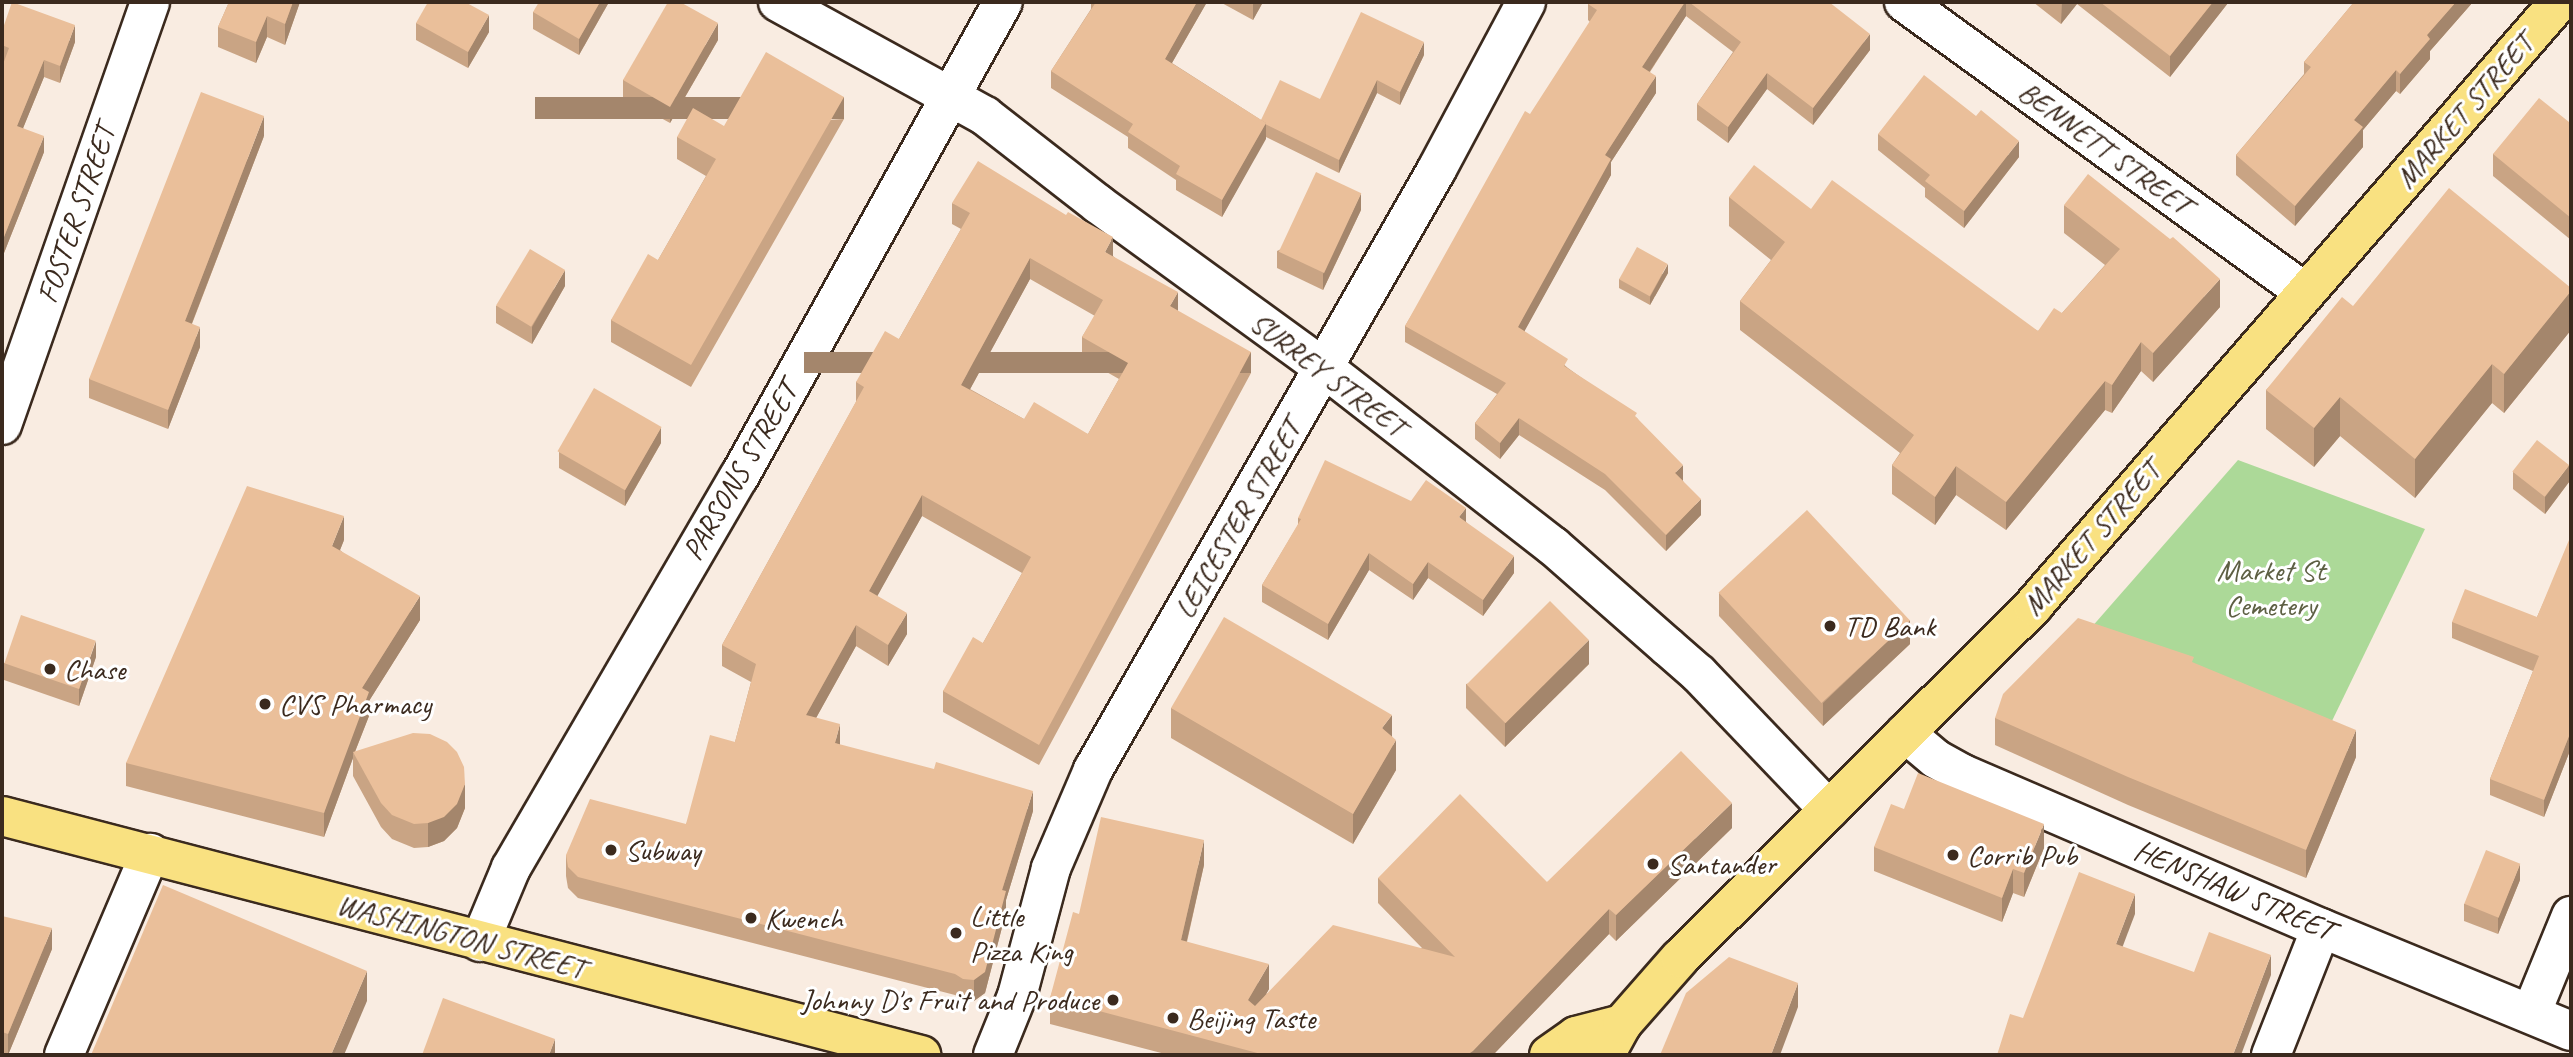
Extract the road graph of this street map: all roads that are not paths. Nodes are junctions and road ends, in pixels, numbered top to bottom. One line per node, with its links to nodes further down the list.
1 (150, 2): 10 (street, FOSTER STREET)
2 (778, 2): 7 (street, SURREY STREET)
3 (1003, 2): 7 (street, PARSONS STREET)
4 (1526, 2): 9 (street, LEICESTER STREET)
5 (1904, 2): 8 (street, BENNETT STREET)
6 (2559, 2): 8 (main road, MARKET STREET)
7 (949, 98): 9 (street, SURREY STREET); 17 (street, PARSONS STREET)
8 (2306, 293): 11 (main road, MARKET STREET)
9 (1324, 368): 12 (street, SURREY STREET); 23 (street, LEICESTER STREET)
10 (2, 425)
11 (1905, 733): 12 (main road, MARKET STREET); 16 (street, HENSHAW STREET)
12 (1829, 810): 20 (main road, MARKET STREET)
13 (2, 816): 14 (main road, WASHINGTON STREET)
14 (150, 853): 17 (main road, WASHINGTON STREET); 21 (street)
15 (2571, 916): 18 (street)
16 (2321, 928): 18 (street, HENSHAW STREET); 25 (street)
17 (480, 942): 22 (main road, WASHINGTON STREET)
18 (2531, 1014): 19 (street, HENSHAW STREET)
19 (2571, 1031)
20 (1613, 1040): 24 (main road)
21 (64, 1055)
22 (921, 1055)
23 (993, 1055)
24 (1549, 1055)
25 (2272, 1055)

